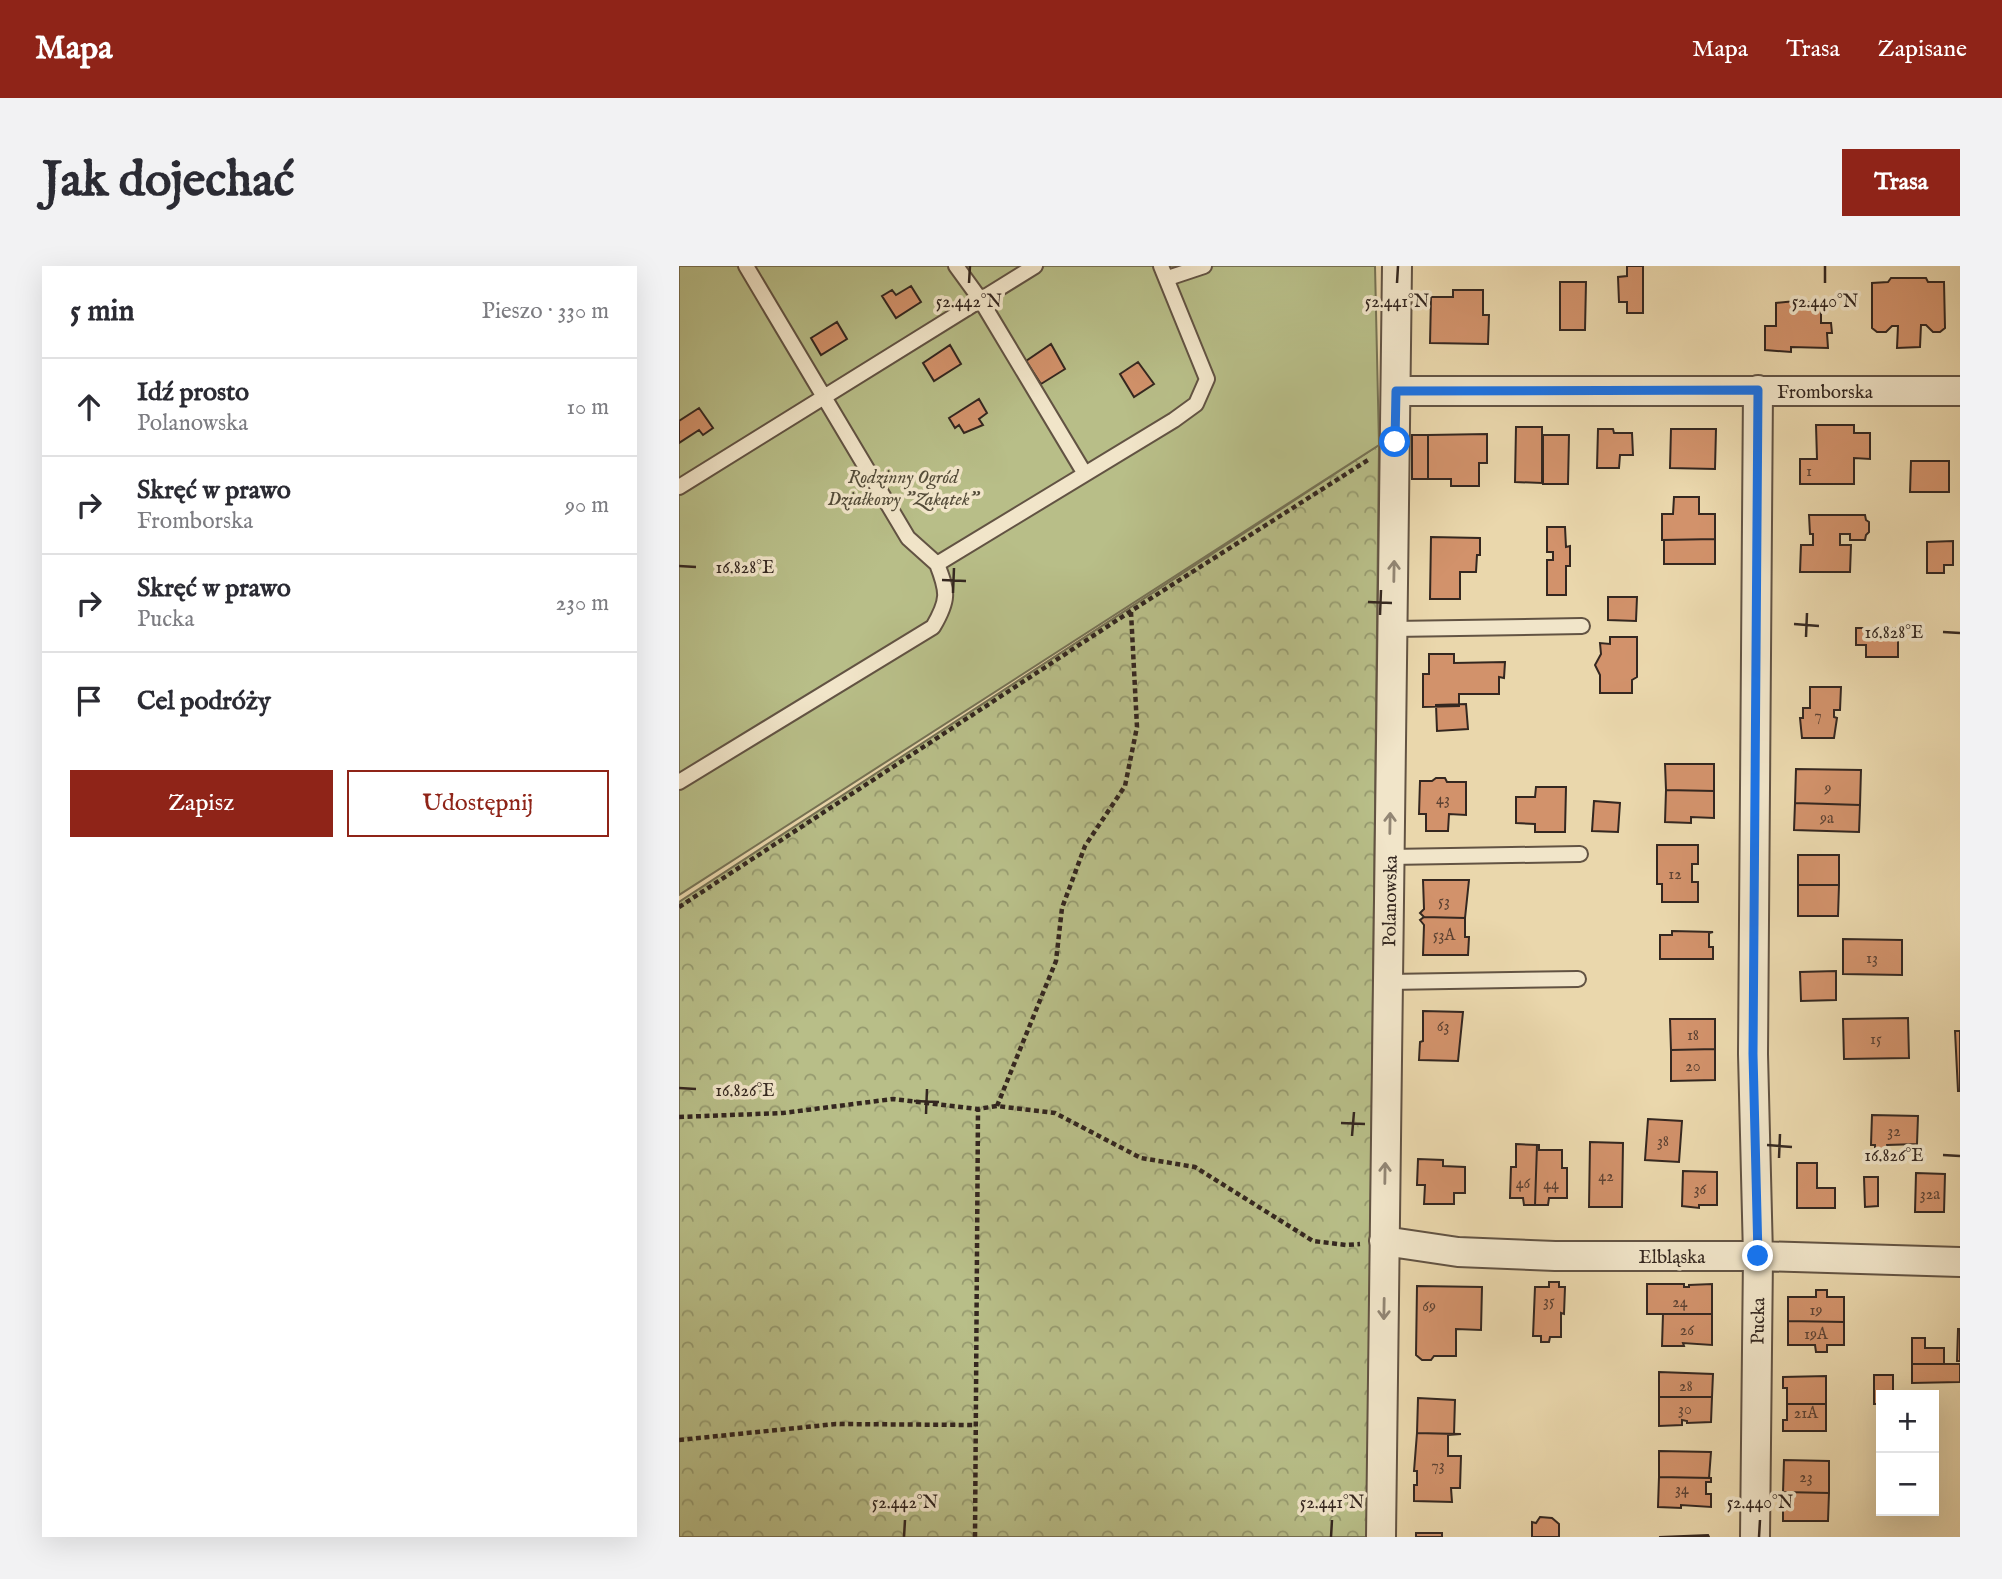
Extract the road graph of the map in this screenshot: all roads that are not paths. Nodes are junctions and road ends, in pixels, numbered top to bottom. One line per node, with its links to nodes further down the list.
1 (746, 266): 11 (lane)
2 (956, 266): 7 (lane)
3 (1035, 266): 7 (lane)
4 (1204, 266): 6 (lane)
5 (1397, 266): 9 (street, Polanowska)
6 (1164, 272): 12 (lane)
7 (980, 299): 11 (lane); 12 (lane)
8 (1758, 390): 9 (street, Fromborska); 10 (street, Fromborska); 23 (street, Pucka)
9 (1396, 391): 16 (street, Polanowska, one-way to 9)
10 (1960, 391)
11 (824, 397): 13 (lane); 14 (lane)
12 (1085, 474): 14 (lane)
13 (679, 487)
14 (937, 564): 17 (lane)
15 (1582, 626): 16 (lane)
16 (1393, 629): 19 (street, Polanowska, one-way to 16)
17 (679, 782)
18 (1580, 854): 19 (lane)
19 (1389, 857): 21 (street, Polanowska)
20 (1578, 979): 21 (lane)
21 (1388, 982): 22 (street, Polanowska, one-way to 21)
22 (1384, 1241): 23 (street, Elbląska); 25 (street, Polanowska, one-way to 25)
23 (1758, 1256): 24 (street, Elbląska); 26 (street, Pucka)
24 (1960, 1262)
25 (1381, 1537)
26 (1755, 1537)

